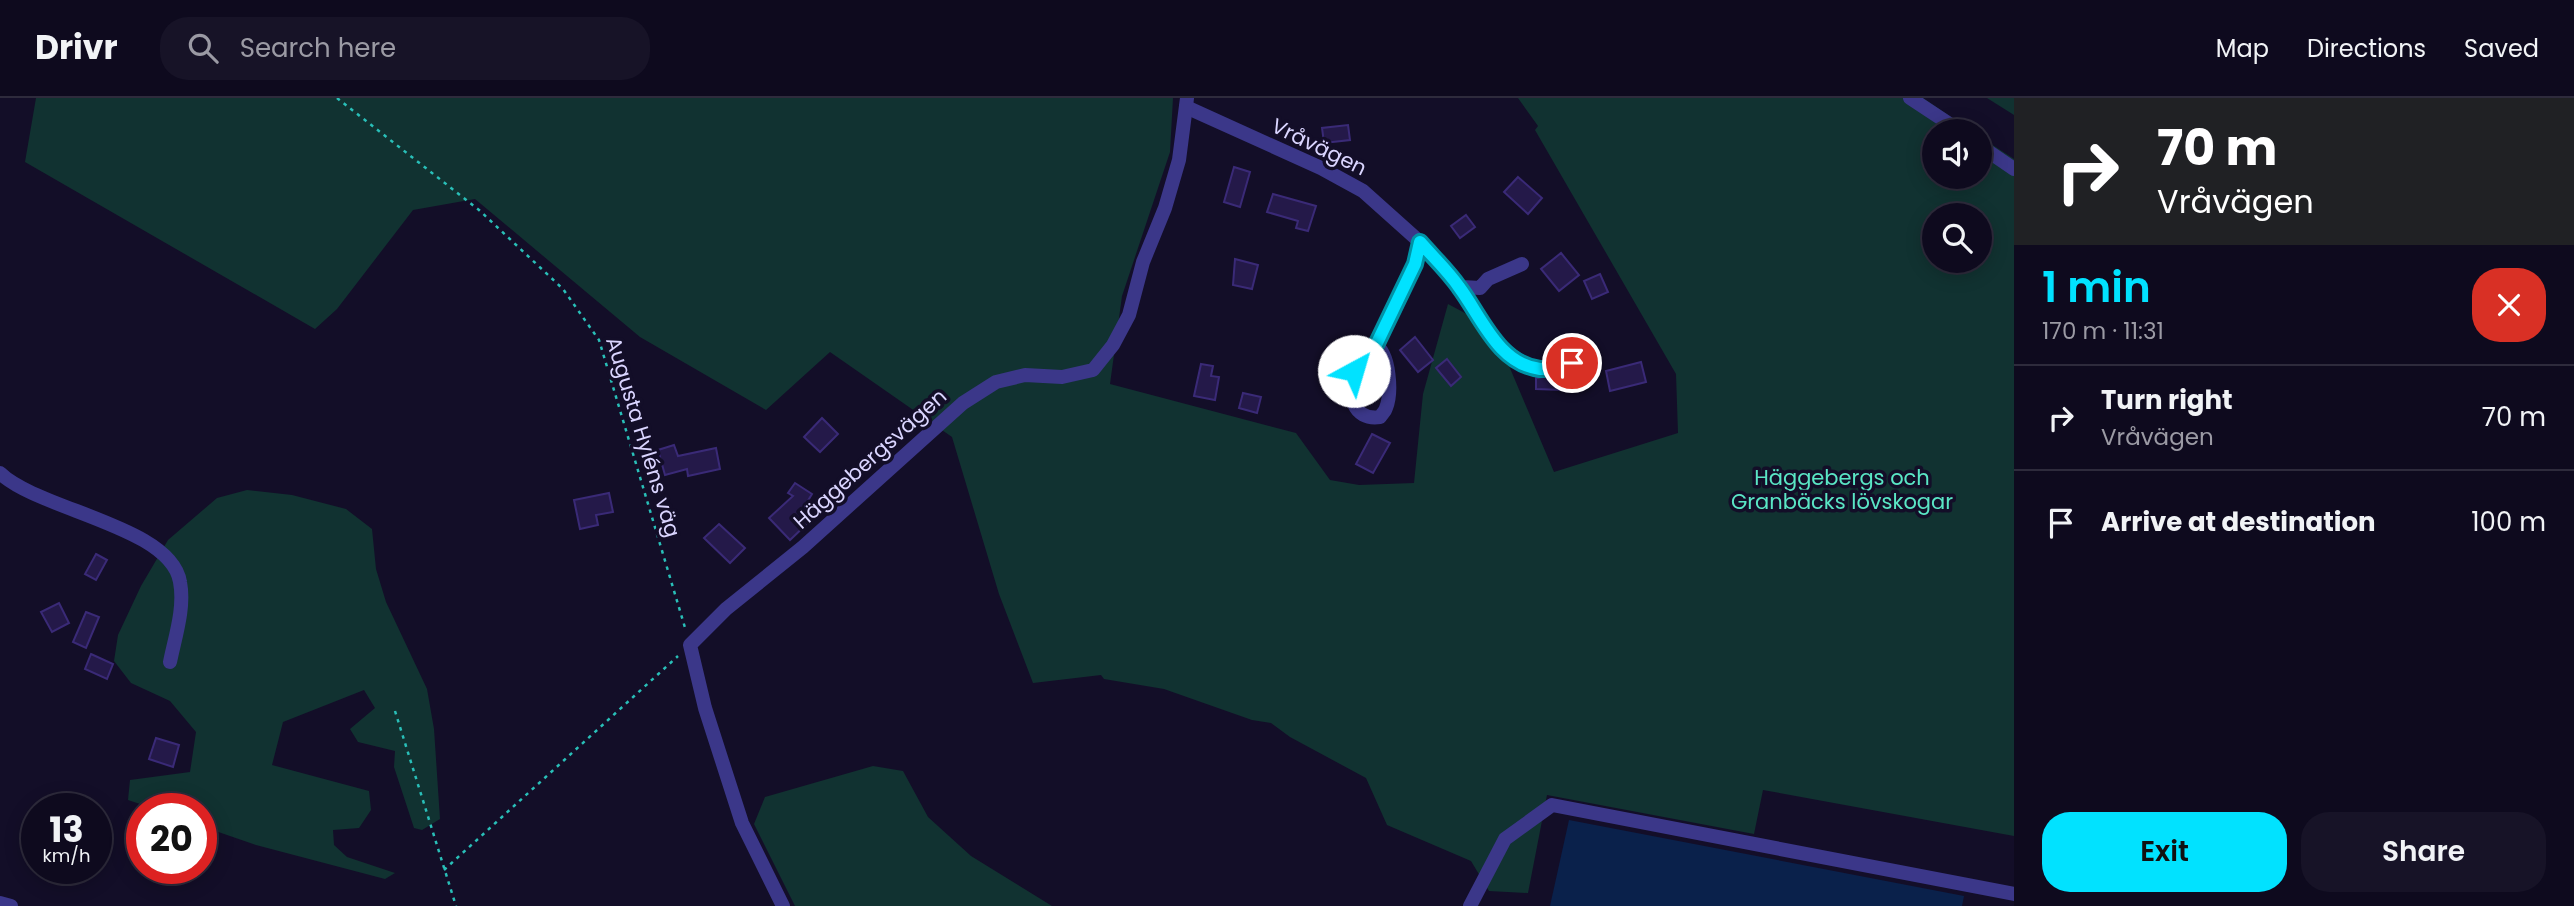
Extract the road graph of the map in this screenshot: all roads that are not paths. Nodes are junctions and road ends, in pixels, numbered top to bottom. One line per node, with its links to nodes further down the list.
1 (1910, 98): 3 (street)
2 (1186, 103): 6 (street, Vråvägen); 16 (street, Häggebergsvägen)
3 (1942, 119)
4 (1992, 154): 5 (street)
5 (2014, 169)
6 (1420, 242): 8 (street, Vråvägen); 9 (street)
7 (1522, 264): 8 (street)
8 (1458, 284): 10 (street, Vråvägen)
9 (1376, 345): 9 (street)
10 (1572, 363)
11 (0, 473): 12 (street)
12 (170, 662)
13 (2014, 894): 17 (street)
14 (0, 902): 15 (street)
15 (11, 906)
16 (782, 906)
17 (1469, 906)

